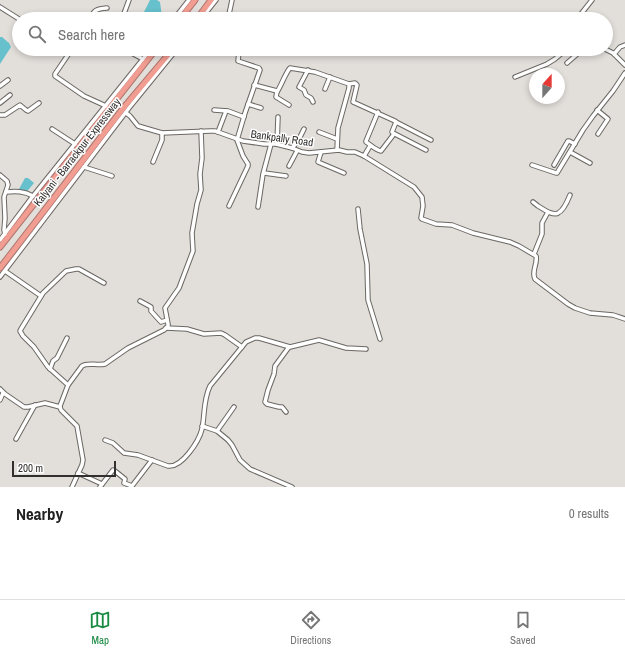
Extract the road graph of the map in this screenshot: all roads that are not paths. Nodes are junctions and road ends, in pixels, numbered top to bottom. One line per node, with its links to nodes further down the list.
1 (129, 0): 11 (street)
2 (189, 0): 12 (street)
3 (195, 0): 13 (highway)
4 (211, 0): 14 (highway)
5 (216, 0): 15 (street)
6 (232, 0): 16 (street)
7 (592, 0): 17 (street)
8 (0, 7): 18 (street)
9 (106, 8): 10 (street)
10 (94, 12)
11 (125, 12)
12 (180, 12)
13 (186, 12)
14 (202, 12)
15 (207, 12)
16 (229, 12)
17 (583, 12)
18 (12, 15)
19 (625, 45): 20 (street)
20 (614, 54): 31 (street)
21 (67, 56): 48 (street)
22 (139, 56): 29 (street)
23 (150, 56): 103 (highway, Kalyani - Barrackpur Expressway)
24 (167, 56): 105 (highway, Kalyani - Barrackpur Expressway)
25 (171, 56): 54 (street)
26 (238, 56): 38 (street)
27 (558, 56): 35 (street)
28 (575, 56): 30 (street)
29 (143, 58): 48 (street)
30 (567, 63)
31 (625, 65)
32 (308, 70): 34 (street); 41 (street); 43 (street)
33 (625, 73): 51 (street)
34 (330, 77): 37 (street); 40 (street)
35 (515, 77)
36 (8, 80): 39 (street)
37 (352, 84): 53 (street); 67 (street)
38 (254, 85): 41 (street); 46 (street)
39 (0, 86)
40 (325, 89)
41 (277, 92): 47 (street)
42 (10, 95): 44 (street)
43 (313, 102)
44 (0, 103)
45 (39, 103): 55 (street)
46 (248, 104): 49 (street); 57 (street)
47 (289, 105)
48 (106, 106): 70 (street)
49 (261, 108)
50 (214, 110): 52 (street)
51 (597, 110): 66 (street); 73 (street)
52 (226, 111): 57 (street); 62 (street)
53 (378, 112): 58 (street); 74 (street)
54 (126, 113): 64 (street, Bankpally Road); 87 (street)
55 (0, 115)
56 (278, 117): 72 (street)
57 (244, 118): 68 (street)
58 (396, 122): 65 (street); 69 (street)
59 (52, 129): 70 (street)
60 (304, 129): 75 (street)
61 (201, 131): 62 (street, Bankpally Road); 64 (street, Bankpally Road); 111 (street)
62 (218, 132): 68 (street, Bankpally Road)
63 (319, 132): 67 (street)
64 (162, 133): 82 (street)
65 (394, 134): 74 (street); 77 (street)
66 (598, 134)
67 (337, 139): 76 (street)
68 (237, 140): 71 (street, Bankpally Road); 97 (street)
69 (431, 140)
70 (75, 144): 95 (street)
71 (272, 144): 72 (street, Bankpally Road); 88 (street)
72 (277, 144): 75 (street, Bankpally Road)
73 (575, 144): 80 (street); 85 (street)
74 (370, 146): 81 (street)
75 (292, 148): 78 (street, Bankpally Road)
76 (337, 150): 79 (street, Bankpally Road); 81 (street, Bankpally Road)
77 (426, 150)
78 (297, 151): 79 (street, Bankpally Road); 86 (street)
79 (321, 152): 89 (street)
80 (570, 152): 83 (street); 84 (street)
81 (364, 156): 104 (street, Bankpally Road)
82 (153, 162)
83 (590, 163)
84 (532, 165)
85 (554, 165)
86 (289, 166)
87 (84, 167): 91 (street); 105 (street)
88 (264, 173): 92 (street); 98 (street)
89 (344, 173)
90 (0, 175): 93 (street)
91 (112, 176)
92 (286, 176)
93 (6, 192): 95 (street); 101 (street)
94 (570, 195): 100 (street)
95 (33, 196): 101 (street)
96 (533, 202): 100 (street)
97 (229, 206)
98 (258, 207)
99 (358, 209): 114 (street)
100 (548, 212): 104 (street)
101 (5, 234): 102 (street)
102 (0, 240)
103 (0, 247)
104 (534, 254): 110 (street)
105 (2, 270): 106 (street); 108 (street)
106 (0, 277)
107 (104, 284): 108 (street)
108 (41, 296): 118 (street)
109 (140, 301): 111 (street)
110 (625, 319)
111 (167, 320): 112 (street)
112 (166, 328): 115 (street); 119 (street)
113 (67, 338): 118 (street)
114 (380, 339)
115 (242, 347): 116 (street); 127 (street)
116 (289, 347): 117 (street); 126 (street)
117 (366, 349)
118 (50, 369): 119 (street)
119 (68, 385): 125 (street)
120 (0, 389): 121 (street)
121 (3, 393): 122 (street); 123 (street)
122 (0, 400)
123 (35, 405): 125 (street); 129 (street)
124 (234, 407): 128 (street)
125 (60, 408): 132 (street)
126 (286, 412)
127 (202, 426): 128 (street); 131 (street)
128 (217, 431): 136 (street)
129 (16, 439)
130 (105, 440): 131 (street)
131 (152, 460): 134 (street)
132 (78, 473): 133 (street); 135 (street)
133 (101, 486): 134 (street)
134 (131, 486)
135 (72, 487)
136 (292, 487)

